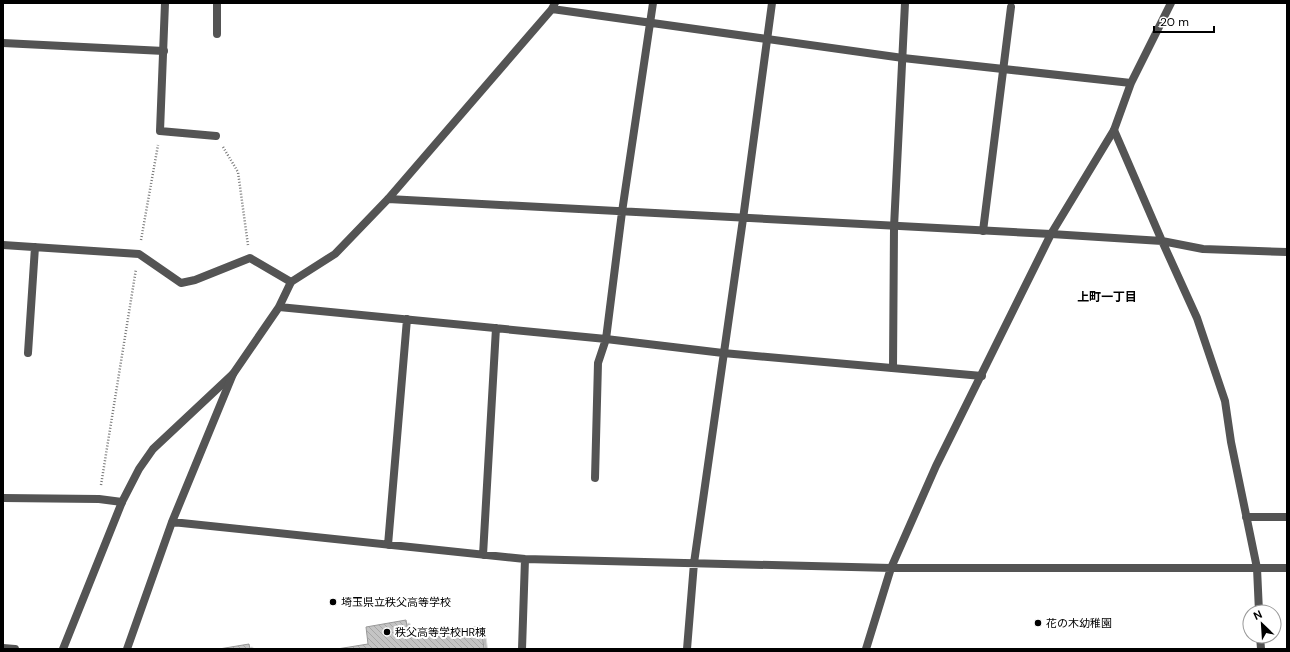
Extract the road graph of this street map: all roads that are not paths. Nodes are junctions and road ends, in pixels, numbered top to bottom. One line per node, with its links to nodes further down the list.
1 (165, 3): 13 (street)
2 (216, 3): 10 (street)
3 (653, 3): 9 (street)
4 (772, 3): 11 (street)
5 (906, 3): 14 (street)
6 (1170, 3): 16 (street)
7 (553, 6): 9 (street); 19 (street)
8 (1011, 7): 15 (street)
9 (650, 23): 11 (street); 20 (street)
10 (217, 34)
11 (767, 39): 14 (street); 21 (street)
12 (3, 43): 13 (street)
13 (164, 51): 18 (street)
14 (903, 58): 15 (street); 22 (street)
15 (1003, 69): 16 (street); 23 (street)
16 (1131, 82): 17 (street)
17 (1114, 130): 24 (street); 25 (street)
18 (216, 136)
19 (388, 199): 20 (street); 29 (street)
20 (622, 212): 21 (street); 33 (street)
21 (743, 219): 22 (street); 35 (street)
22 (894, 227): 23 (street); 36 (street)
23 (983, 231): 24 (street)
24 (1051, 234): 25 (street); 38 (street)
25 (1162, 241): 28 (street); 42 (street)
26 (3, 245): 27 (street)
27 (35, 247): 29 (street); 34 (street)
28 (1287, 252)
29 (290, 282): 30 (street)
30 (279, 307): 31 (street); 37 (street)
31 (407, 319): 32 (street); 45 (street)
32 (496, 328): 33 (street); 46 (street)
33 (606, 339): 35 (street); 39 (street)
34 (28, 353)
35 (723, 353): 36 (street); 48 (street)
36 (893, 368): 38 (street)
37 (233, 374): 41 (street); 44 (street)
38 (982, 376): 49 (street)
39 (595, 478)
40 (3, 498): 41 (street)
41 (122, 502): 55 (street)
42 (1246, 517): 43 (street); 50 (street)
43 (1287, 517)
44 (172, 522): 45 (street); 56 (street)
45 (388, 545): 46 (street)
46 (483, 555): 47 (street)
47 (525, 559): 48 (street); 57 (street)
48 (694, 563): 49 (street); 58 (street)
49 (891, 568): 50 (street); 59 (street)
50 (1257, 568): 51 (street); 52 (street)
51 (1287, 568)
52 (1259, 604)
53 (3, 648): 54 (street)
54 (14, 649)
55 (63, 649)
56 (127, 649)
57 (522, 649)
58 (687, 649)
59 (866, 649)

